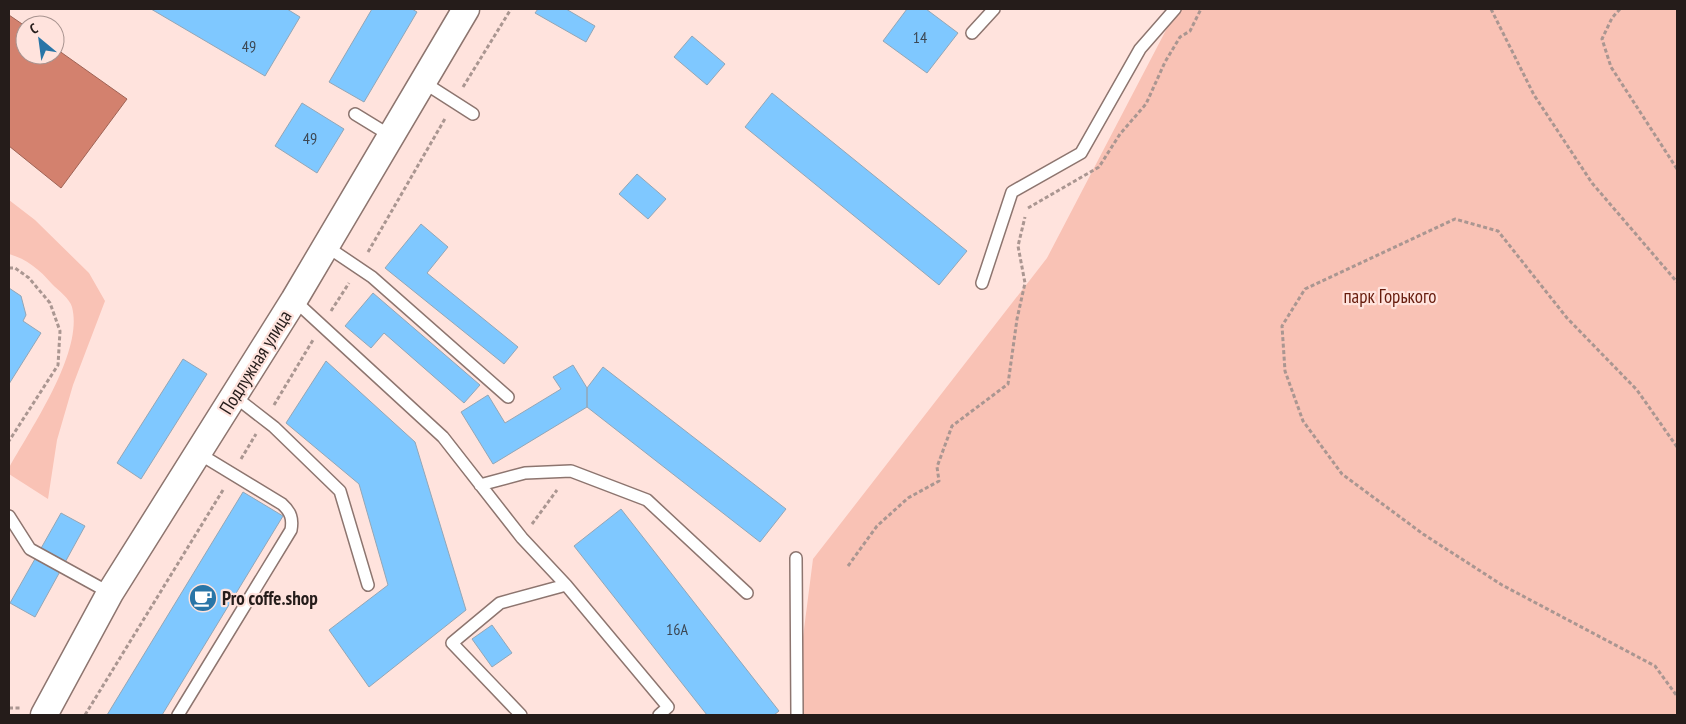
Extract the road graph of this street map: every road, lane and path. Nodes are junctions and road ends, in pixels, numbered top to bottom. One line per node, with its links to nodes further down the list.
1 (466, 9): 9 (street, Подлужная улица)
2 (511, 9): 10 (path)
3 (994, 9): 8 (lane)
4 (1175, 9): 19 (lane)
5 (1201, 9): 34 (path)
6 (1491, 9): 18 (path)
7 (1620, 9): 14 (path)
8 (972, 33)
9 (423, 82): 10 (lane); 13 (street, Подлужная улица)
10 (454, 102): 12 (lane); 17 (path)
11 (355, 114): 13 (lane)
12 (473, 114)
13 (391, 136): 15 (street, Подлужная улица)
14 (1677, 168)
15 (326, 246): 17 (lane); 20 (street, Подлужная улица)
16 (9, 268): 25 (path)
17 (359, 268): 21 (path); 23 (lane)
18 (1677, 282)
19 (982, 283)
20 (294, 300): 21 (lane); 22 (street, Подлужная улица)
21 (322, 326): 24 (path); 30 (lane)
22 (234, 396): 24 (lane); 27 (street, Подлужная улица)
23 (508, 397)
24 (265, 419): 29 (path); 35 (lane)
25 (9, 442)
26 (1677, 447): 39 (path)
27 (198, 453): 29 (lane); 37 (street, Подлужная улица)
28 (571, 471): 30 (lane); 32 (path); 38 (lane)
29 (232, 474): 41 (path); 42 (lane)
30 (480, 484): 32 (lane)
31 (9, 516): 37 (lane)
32 (522, 538): 36 (lane)
33 (796, 558): 45 (lane)
34 (848, 566)
35 (368, 585)
36 (566, 585): 43 (lane); 44 (lane)
37 (110, 593): 40 (street, Подлужная улица)
38 (748, 593)
39 (1677, 696)
40 (44, 715)
41 (85, 715)
42 (178, 715)
43 (522, 715)
44 (658, 715)
45 (797, 715)

